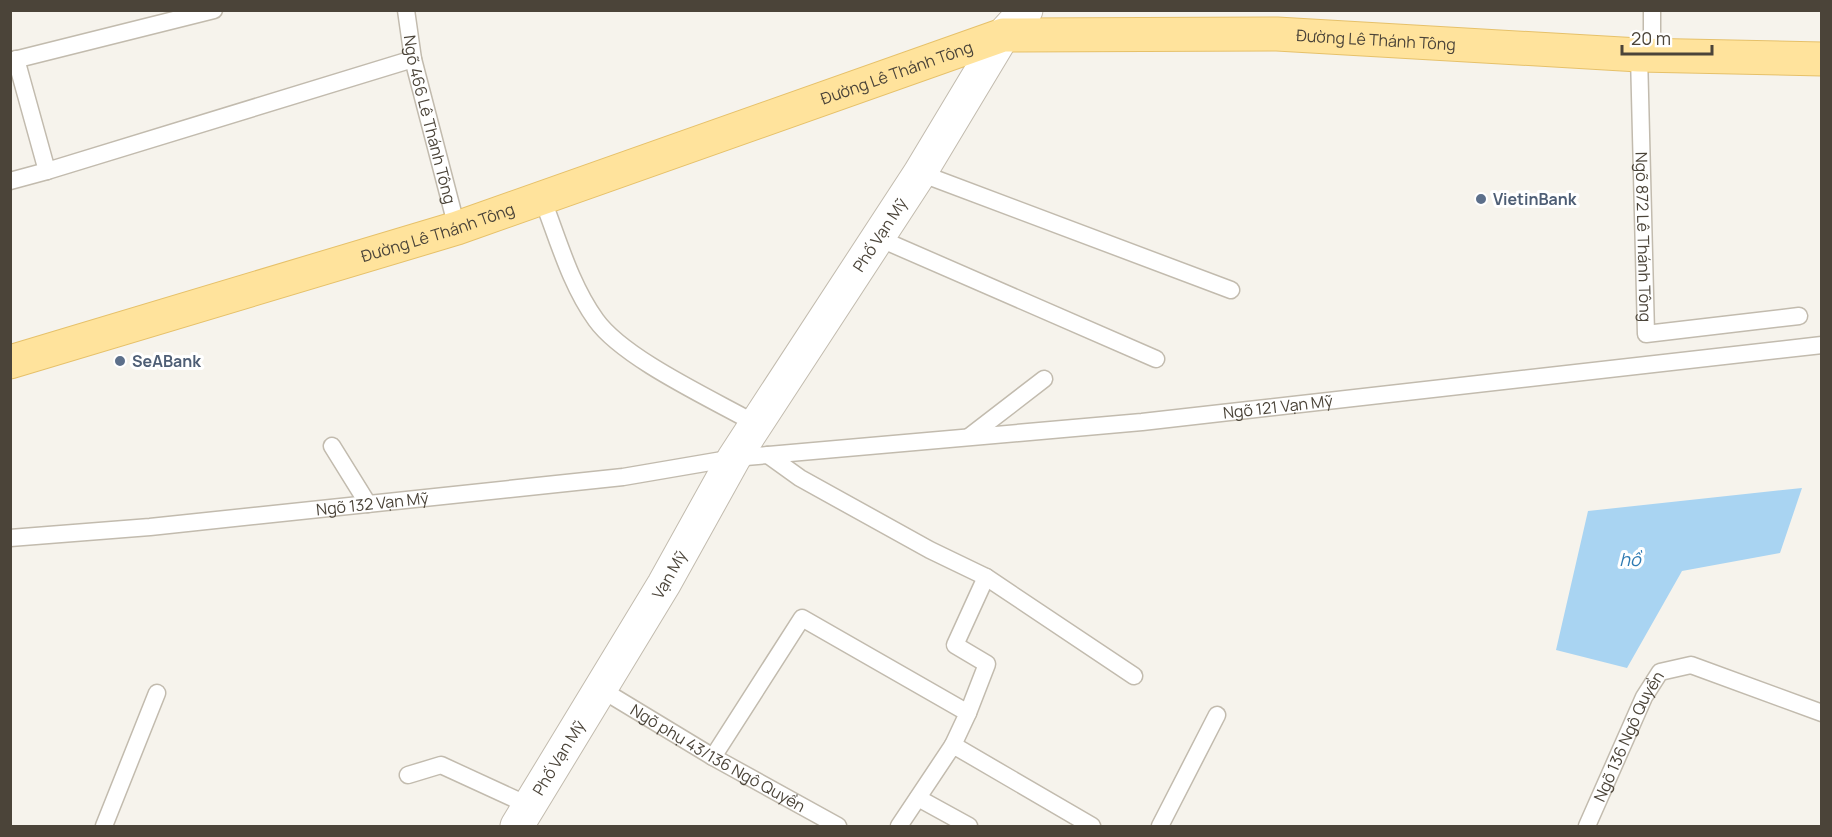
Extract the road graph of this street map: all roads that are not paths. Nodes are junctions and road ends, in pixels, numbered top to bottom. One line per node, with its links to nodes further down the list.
1 (214, 10): 9 (lane)
2 (406, 10): 7 (lane, Ngõ 466 Lê Thánh Tông)
3 (1026, 10): 5 (street, Phố Vạn Mỹ)
4 (1652, 10): 6 (lane)
5 (1003, 35): 6 (main road, Đường Lê Thánh Tông); 11 (street, Phố Vạn Mỹ); 13 (main road, Đường Lê Thánh Tông)
6 (1645, 55): 8 (main road, Đường Lê Thánh Tông); 17 (lane, Ngõ 872 Lê Thánh Tông)
7 (413, 59): 10 (lane); 14 (lane, Ngõ 466 Lê Thánh Tông)
8 (1821, 59)
9 (13, 60): 10 (lane)
10 (46, 171): 12 (lane)
11 (920, 173): 15 (street, Phố Vạn Mỹ); 16 (lane)
12 (10, 181)
13 (542, 198): 14 (main road, Đường Lê Thánh Tông); 22 (lane)
14 (457, 228): 20 (main road, Đường Lê Thánh Tông)
15 (876, 237): 19 (lane); 22 (street, Phố Vạn Mỹ)
16 (1231, 290)
17 (1799, 316)
18 (1821, 345): 23 (lane, Ngõ 121 Vạn Mỹ)
19 (1156, 359)
20 (10, 362)
21 (1044, 379): 23 (lane)
22 (756, 424): 26 (street, Phố Vạn Mỹ)
23 (970, 436): 25 (lane, Ngõ 121 Vạn Mỹ)
24 (332, 446): 27 (lane)
25 (768, 455): 26 (lane, Ngõ 121 Vạn Mỹ); 29 (lane)
26 (734, 458): 27 (lane, Ngõ 132 Vạn Mỹ); 31 (street, Vạn Mỹ)
27 (368, 504): 28 (lane, Ngõ 132 Vạn Mỹ)
28 (10, 538)
29 (986, 577): 30 (lane); 33 (lane)
30 (1134, 676)
31 (599, 688): 37 (lane, Ngõ phụ 43/136 Ngô Quyền); 40 (street, Phố Vạn Mỹ)
32 (157, 693): 41 (lane)
33 (968, 713): 36 (lane); 37 (lane)
34 (1821, 713): 47 (lane, Ngõ 136 Ngô Quyền)
35 (1217, 715): 46 (lane)
36 (953, 745): 39 (lane); 45 (lane)
37 (713, 757): 42 (lane, Ngõ phụ 43/136 Ngô Quyền)
38 (408, 775): 40 (lane)
39 (918, 798): 43 (lane); 44 (lane)
40 (523, 816)
41 (104, 826)
42 (838, 826)
43 (899, 826)
44 (969, 826)
45 (1092, 826)
46 (1160, 826)
47 (1587, 826)

